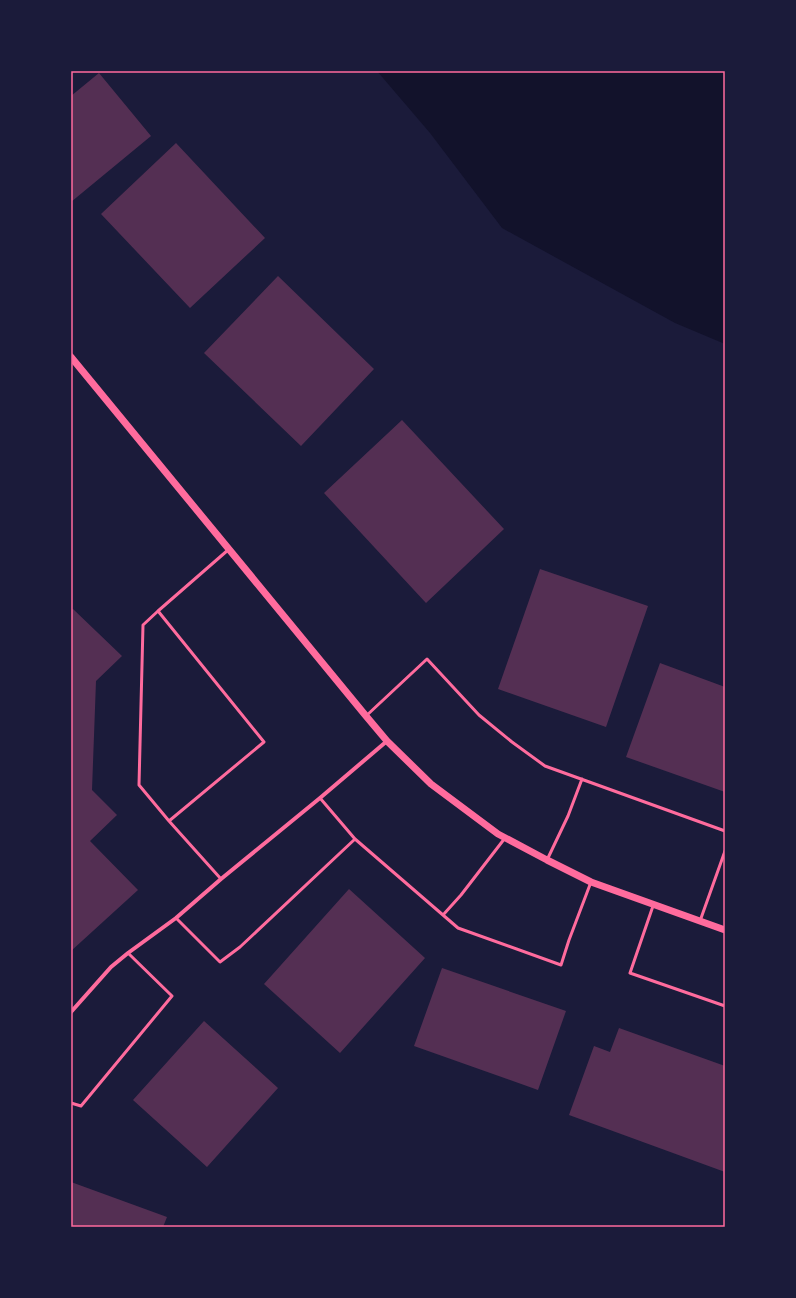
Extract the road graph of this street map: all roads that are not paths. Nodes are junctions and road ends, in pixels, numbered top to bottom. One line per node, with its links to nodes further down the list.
1 (71, 357): 2 (street)
2 (229, 550): 3 (lane); 4 (street)
3 (158, 611): 8 (lane); 8 (lane)
4 (366, 716): 5 (street); 6 (lane)
5 (387, 740): 7 (street); 10 (street)
6 (582, 779): 9 (lane); 13 (lane)
7 (320, 798): 11 (lane); 14 (street)
8 (169, 821): 14 (lane)
9 (725, 831)
10 (505, 838): 13 (street); 17 (lane)
11 (355, 839): 17 (lane); 18 (lane)
12 (725, 851): 19 (lane)
13 (546, 860): 15 (street)
14 (221, 879): 18 (street)
15 (591, 882): 16 (street); 17 (lane)
16 (654, 905): 19 (street); 22 (lane)
17 (443, 915)
18 (176, 918): 21 (street)
19 (700, 921): 20 (street)
20 (725, 930)
21 (128, 953): 23 (street); 24 (lane)
22 (725, 1006)
23 (71, 1012)
24 (71, 1103)

